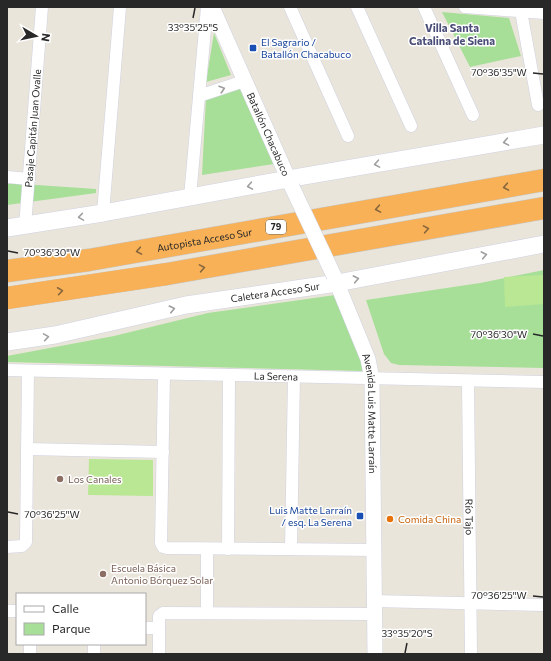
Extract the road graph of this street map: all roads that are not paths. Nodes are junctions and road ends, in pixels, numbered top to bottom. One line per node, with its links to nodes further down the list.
1 (42, 7): 20 (street, Pasaje Capitán Juan Ovalle)
2 (120, 7): 25 (street)
3 (206, 7): 13 (street)
4 (212, 7): 12 (street, Batallón Chacabuco)
5 (290, 7): 18 (street)
6 (356, 7): 16 (street)
7 (424, 7): 15 (street)
8 (465, 7): 9 (street)
9 (490, 8): 10 (street)
10 (522, 12): 11 (street); 14 (street)
11 (544, 13)
12 (244, 82): 13 (street, Batallón Chacabuco, one-way to 12); 22 (street, Batallón Chacabuco)
13 (199, 96): 23 (street)
14 (538, 104)
15 (473, 115)
16 (411, 126)
17 (544, 135): 22 (main road, one-way to 22)
18 (348, 136)
19 (7, 177): 20 (street)
20 (29, 179): 26 (street, Pasaje Capitán Juan Ovalle)
21 (544, 180): 29 (highway, Autopista Acceso Sur / 79, one-way to 29)
22 (290, 183): 23 (main road, one-way to 23); 30 (street, Avenida Luis Matte Larraín, bridge)
23 (190, 197): 25 (main road)
24 (544, 208): 31 (highway, one-way to 24)
25 (103, 213): 26 (main road, one-way to 26)
26 (25, 226): 27 (main road)
27 (7, 228)
28 (544, 244): 30 (main road, Caletera Acceso Sur, one-way to 28)
29 (7, 271)
30 (336, 279): 32 (main road, Caletera Acceso Sur, one-way to 30); 38 (street, Avenida Luis Matte Larraín)
31 (7, 298)
32 (7, 342)
33 (7, 370): 34 (street, La Serena)
34 (28, 371): 35 (street, La Serena); 41 (street)
35 (164, 374): 36 (street, La Serena); 42 (street)
36 (229, 375): 37 (street, La Serena); 45 (street)
37 (294, 377): 38 (street, La Serena); 46 (street)
38 (372, 379): 39 (street, La Serena); 47 (street, Avenida Luis Matte Larraín)
39 (468, 381): 40 (street, La Serena); 48 (street, Río Tajo)
40 (544, 382)
41 (27, 449): 42 (street); 43 (street)
42 (163, 452): 44 (street)
43 (7, 547)
44 (207, 549): 45 (street); 51 (street)
45 (228, 549): 46 (street)
46 (291, 549): 47 (street)
47 (374, 550): 50 (street, Avenida Luis Matte Larraín)
48 (470, 603): 49 (street); 50 (street); 56 (street, Río Tajo)
49 (544, 605)
50 (374, 608): 51 (street); 55 (street, Avenida Luis Matte Larraín)
51 (207, 613): 53 (street)
52 (146, 628): 53 (street)
53 (159, 628): 54 (street)
54 (159, 654)
55 (375, 654)
56 (471, 654)

